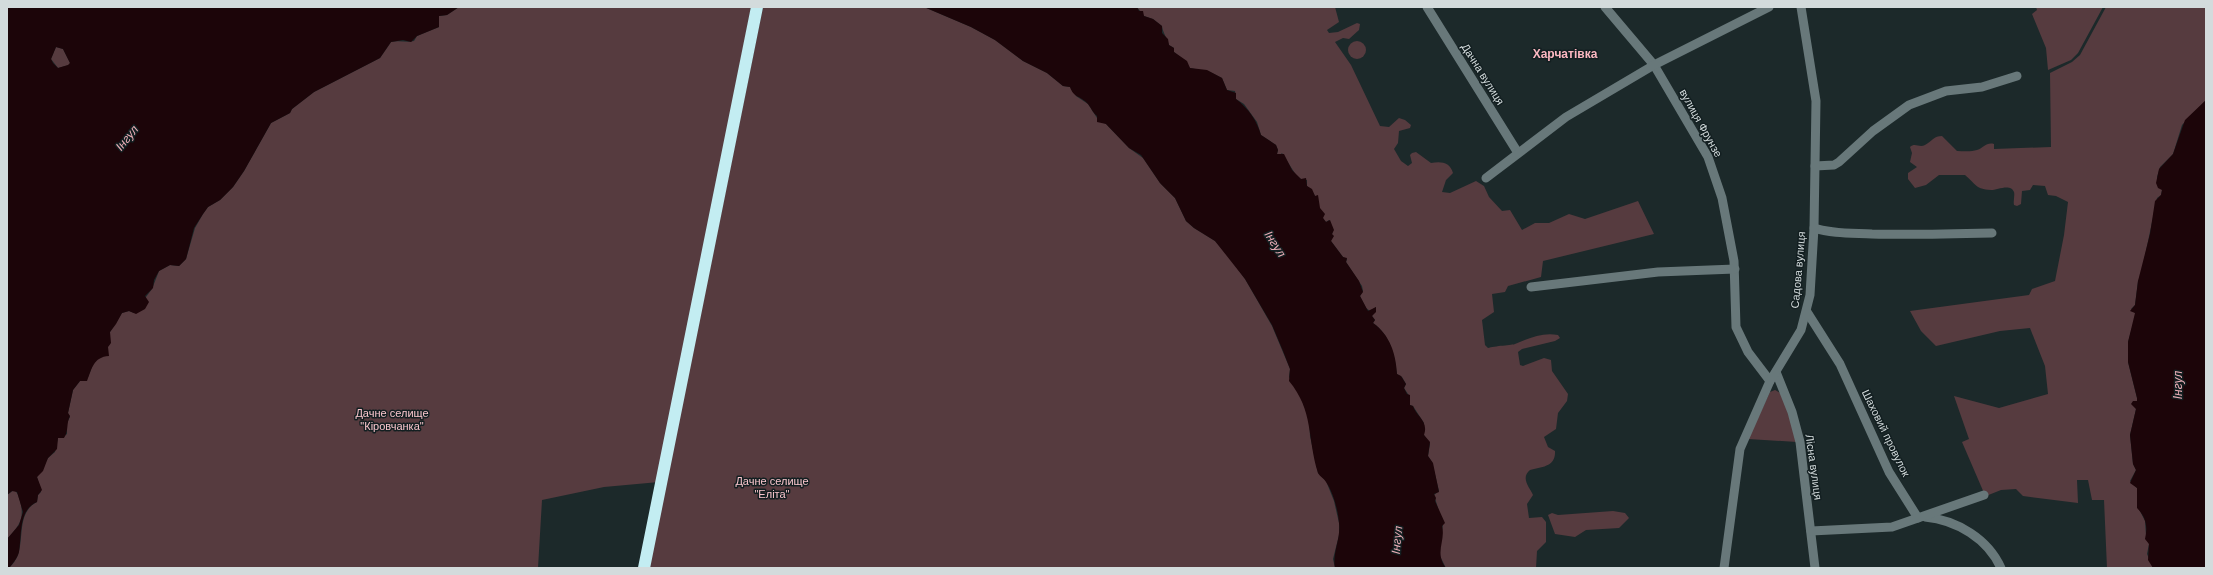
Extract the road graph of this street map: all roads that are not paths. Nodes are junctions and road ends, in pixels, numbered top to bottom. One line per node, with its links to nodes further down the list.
1 (757, 7): 21 (highway)
2 (1427, 7): 8 (street, Дачна вулиця)
3 (1605, 7): 6 (street, вулиця Фрунзе)
4 (1769, 7): 6 (street)
5 (1801, 7): 9 (street, Садова вулиця)
6 (1654, 65): 8 (street); 13 (street, вулиця Фрунзе)
7 (2017, 76): 9 (street)
8 (1518, 153): 10 (street)
9 (1815, 166): 11 (street, Садова вулиця)
10 (1486, 178)
11 (1814, 228): 12 (street); 15 (street, Садова вулиця)
12 (1992, 232)
13 (1735, 270): 14 (street); 17 (street, вулиця Фрунзе)
14 (1531, 287)
15 (1807, 312): 16 (street, Садова вулиця); 19 (street, Шаховий провулок)
16 (1776, 372): 17 (street, Садова вулиця); 20 (street, Лісна вулиця)
17 (1770, 381): 22 (street, Садова вулиця)
18 (1984, 495): 19 (street)
19 (1918, 518): 20 (street); 24 (street)
20 (1810, 531): 23 (street, Лісна вулиця)
21 (644, 568)
22 (1724, 568)
23 (1815, 568)
24 (2001, 568)

